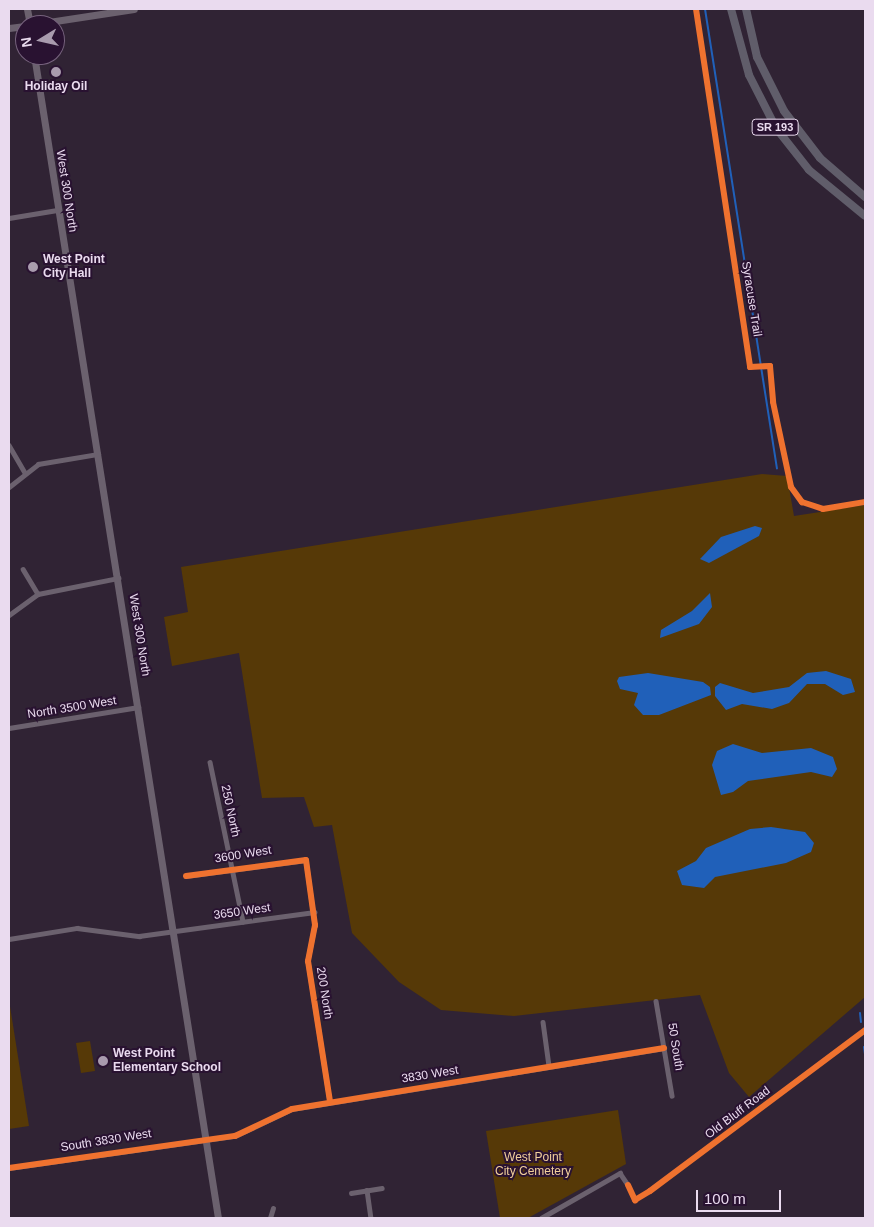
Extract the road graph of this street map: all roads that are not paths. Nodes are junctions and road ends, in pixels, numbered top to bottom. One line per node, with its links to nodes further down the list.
1 (134, 9): 4 (main road)
2 (731, 9): 8 (main road, SR 193)
3 (746, 9): 6 (main road, SR 193)
4 (65, 20)
5 (36, 65): 7 (main road, West 300 North)
6 (865, 197)
7 (58, 210): 9 (street); 11 (main road, West 300 North)
8 (865, 216)
9 (9, 218)
10 (9, 445): 12 (street)
11 (98, 454): 12 (street); 15 (main road, West 300 North)
12 (25, 473): 13 (street)
13 (9, 487)
14 (23, 569): 16 (street)
15 (118, 578): 16 (street); 18 (main road, West 300 North)
16 (38, 594): 17 (street)
17 (9, 615)
18 (139, 707): 19 (street, North 3500 West); 26 (main road, West 300 North)
19 (9, 728)
20 (210, 762): 22 (street, 250 North)
21 (304, 858): 22 (street, 3600 West); 24 (street, 200 North)
22 (234, 868): 23 (street, 3600 West); 25 (street, 250 North)
23 (186, 876)
24 (314, 912): 25 (street, 3650 West); 33 (street, 200 North)
25 (243, 922): 26 (street, 3650 West)
26 (173, 931): 27 (street, 3650 West); 34 (main road, West 300 North)
27 (9, 939)
28 (656, 1001): 30 (street, 50 South)
29 (543, 1022): 31 (street)
30 (664, 1048): 31 (street, 3830 West); 32 (street, 50 South)
31 (550, 1066): 33 (street, 3830 West)
32 (672, 1096)
33 (330, 1102): 34 (street, 3830 West)
34 (206, 1141): 35 (street, South 3830 West); 41 (main road, West 300 North)
35 (9, 1168)
36 (628, 1185): 44 (street)
37 (382, 1188): 38 (street)
38 (367, 1190): 39 (street); 43 (street)
39 (351, 1193)
40 (273, 1208): 42 (street)
41 (218, 1218)
42 (270, 1218)
43 (372, 1218)
44 (541, 1218)

